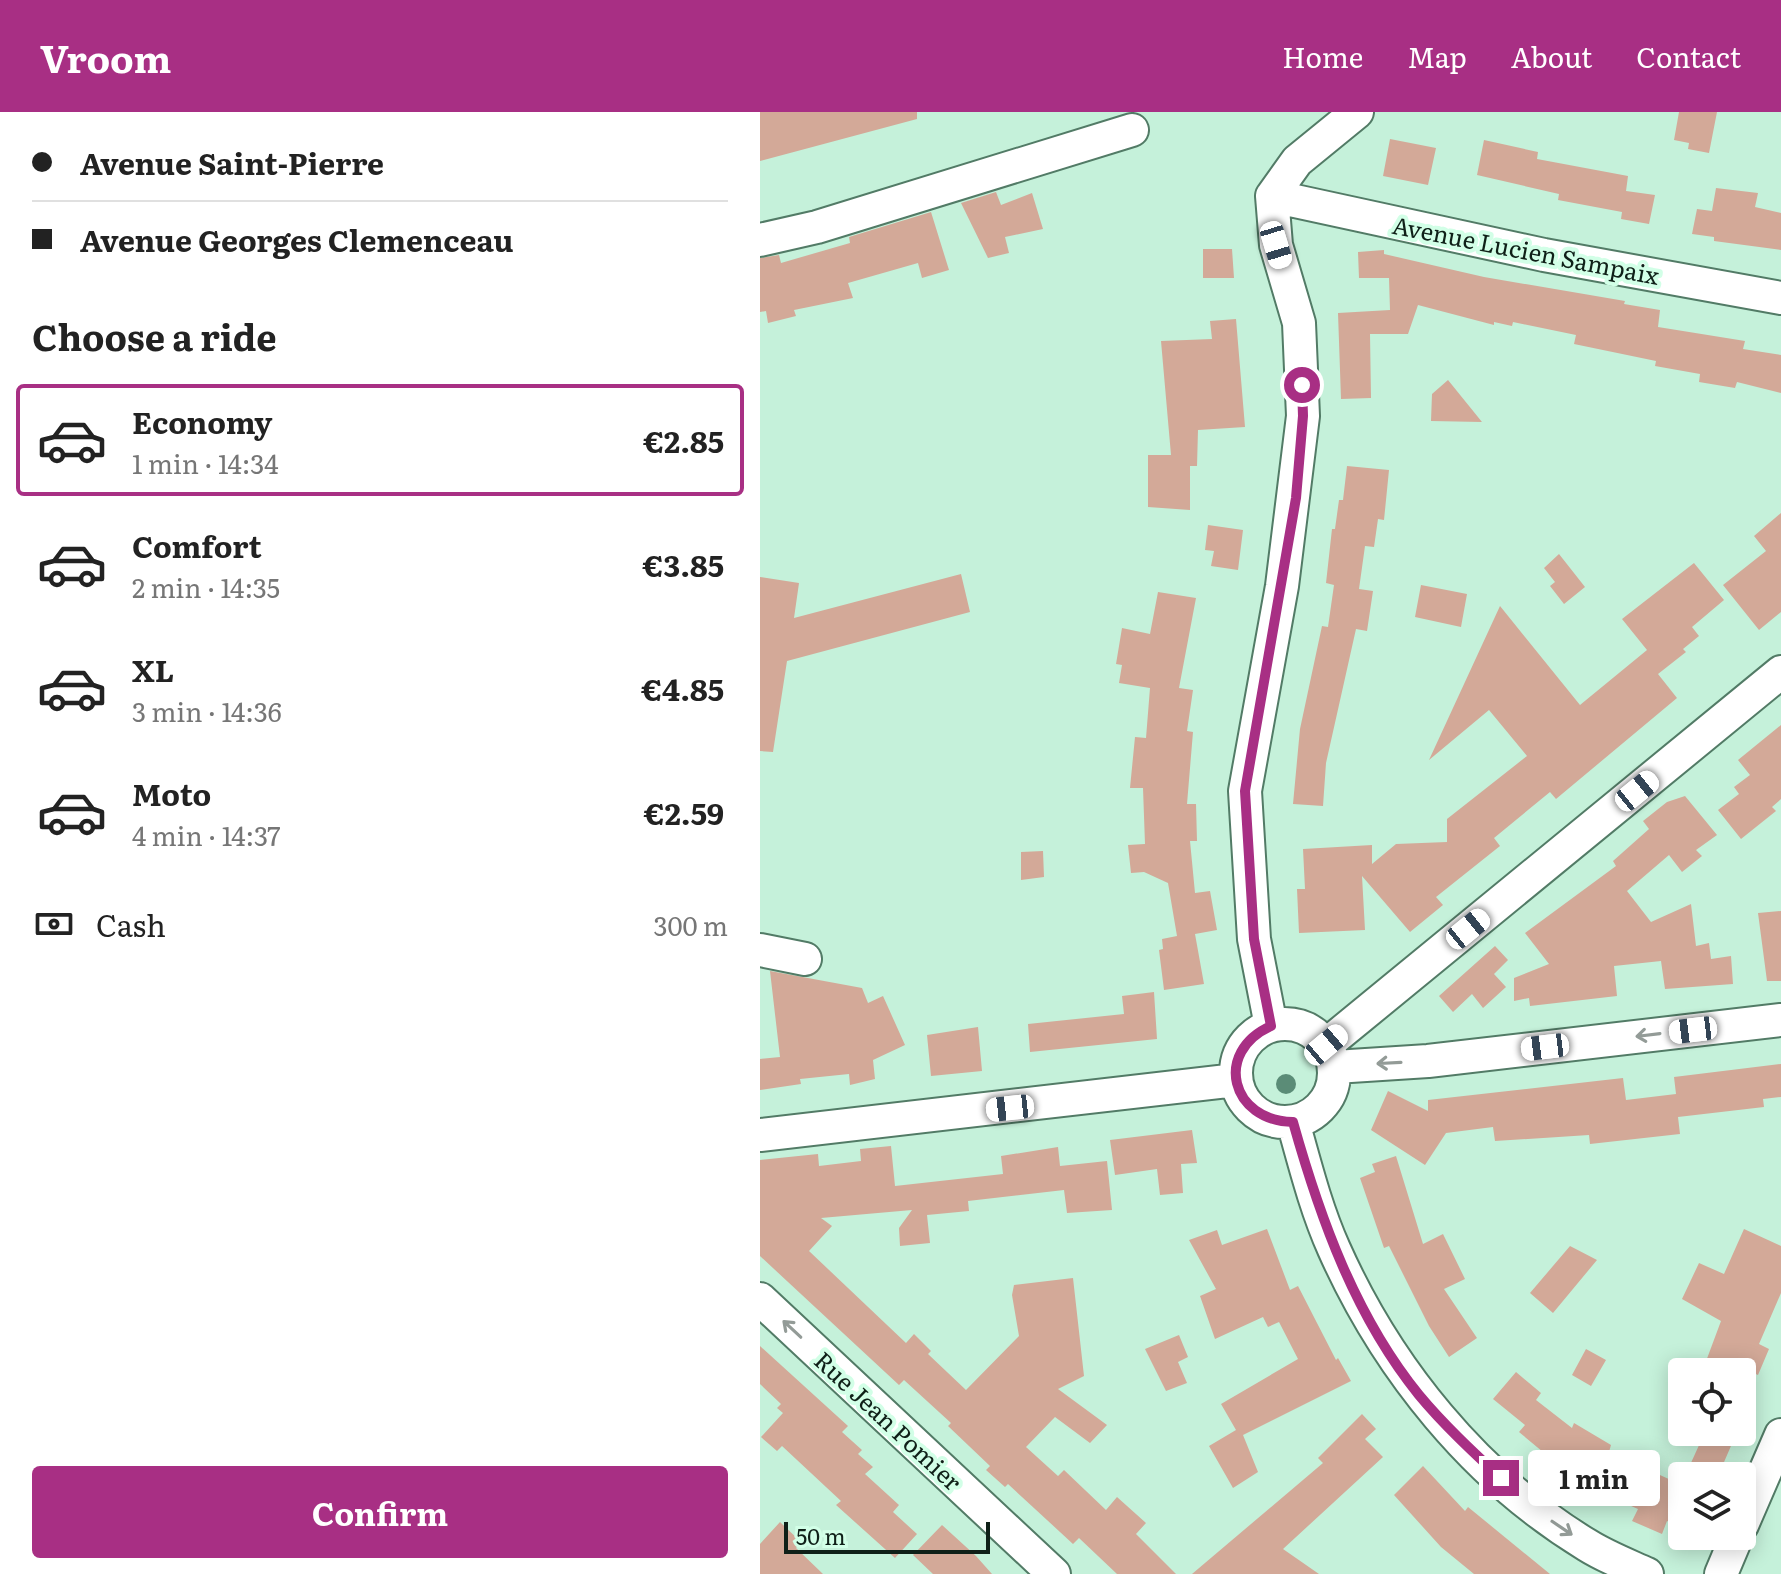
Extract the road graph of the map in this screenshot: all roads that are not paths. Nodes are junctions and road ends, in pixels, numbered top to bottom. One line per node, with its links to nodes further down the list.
1 (1357, 112): 3 (street)
2 (1132, 130): 4 (street)
3 (1272, 196): 5 (street, Avenue Lucien Sampaix); 10 (street)
4 (760, 240)
5 (1781, 298)
6 (1781, 672): 11 (street)
7 (760, 950): 8 (street)
8 (805, 959)
9 (1781, 1020): 11 (street, one-way to 11)
10 (1271, 1026): 11 (street); 12 (street)
11 (1330, 1056): 13 (street)
12 (1236, 1080): 13 (street); 14 (street)
13 (1293, 1122): 20 (street, one-way to 20)
14 (760, 1135)
15 (760, 1299): 19 (street, Rue Jean Pomier, one-way to 15)
16 (1781, 1435): 17 (street)
17 (1756, 1493)
18 (1731, 1550): 21 (street)
19 (1054, 1574)
20 (1647, 1574)
21 (1721, 1574)

